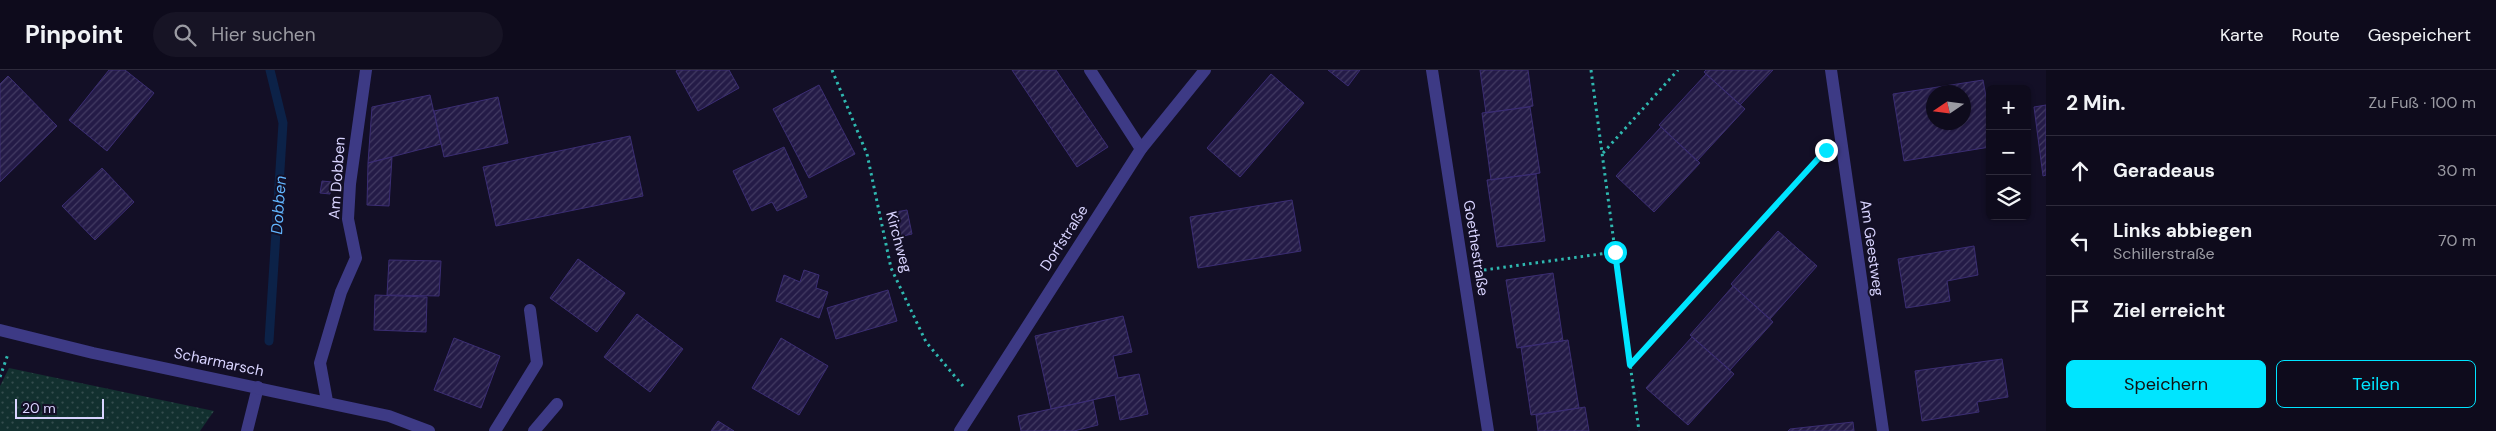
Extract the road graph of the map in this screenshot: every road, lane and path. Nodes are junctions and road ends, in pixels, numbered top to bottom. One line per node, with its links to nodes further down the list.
1 (366, 70): 18 (street, Am Dobben)
2 (832, 70): 19 (path, Kirchweg)
3 (1090, 70): 10 (street)
4 (1205, 70): 10 (street, Dorfstraße)
5 (1432, 70): 13 (street, Goethestraße)
6 (1591, 70): 11 (path)
7 (1678, 70): 11 (path)
8 (1831, 70): 9 (street, Am Geestweg)
9 (1841, 148): 16 (path); 28 (street, Am Geestweg)
10 (1141, 149): 19 (street, Dorfstraße)
11 (1602, 153): 12 (path)
12 (1615, 252): 13 (path); 16 (path)
13 (1463, 273): 26 (street, Goethestraße)
14 (530, 310): 23 (street)
15 (0, 330): 17 (street, Scharmarsch)
16 (1630, 365): 27 (path)
17 (258, 387): 18 (street, Scharmarsch); 21 (street)
18 (327, 402): 22 (street, Scharmarsch)
19 (977, 402): 25 (street, Dorfstraße)
20 (557, 404): 24 (street)
21 (247, 431)
22 (429, 431)
23 (495, 431)
24 (534, 431)
25 (960, 431)
26 (1488, 431)
27 (1639, 431)
28 (1883, 431)

